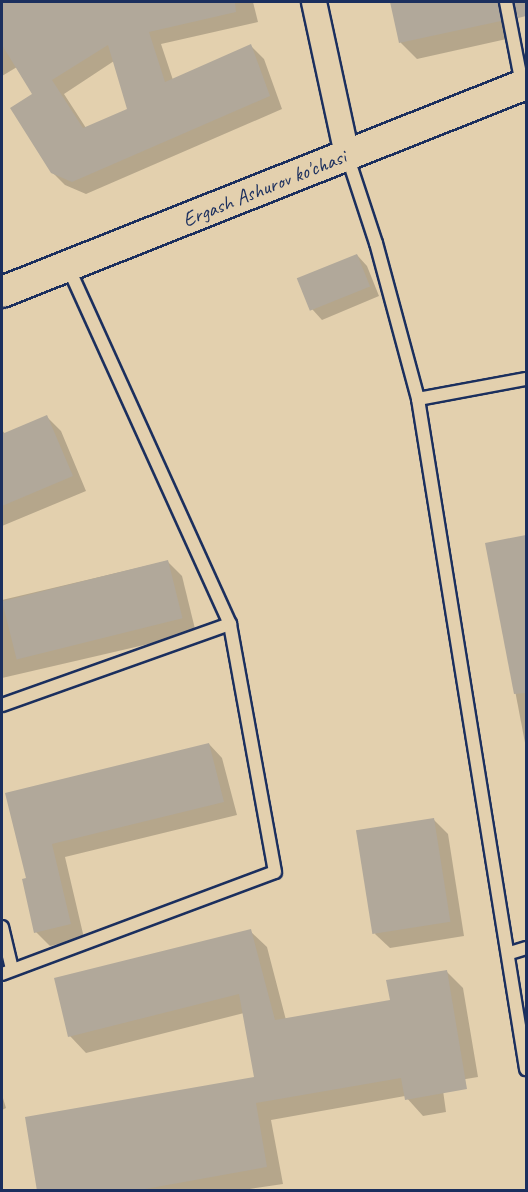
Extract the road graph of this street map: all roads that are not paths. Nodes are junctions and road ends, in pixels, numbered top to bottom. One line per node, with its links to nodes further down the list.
1 (314, 2): 4 (street)
2 (506, 2): 3 (lane)
3 (524, 85): 4 (street, Ergash Ashurov ko'chasi)
4 (347, 155): 5 (street, Ergash Ashurov ko'chasi); 8 (lane)
5 (67, 266): 6 (street, Ergash Ashurov ko'chasi); 9 (lane)
6 (4, 287)
7 (526, 379): 8 (lane)
8 (418, 399): 13 (lane)
9 (230, 624): 10 (lane); 14 (lane)
10 (2, 705)
11 (2, 927): 14 (lane)
12 (526, 948): 13 (lane)
13 (510, 953): 15 (lane)
14 (7, 972)
15 (526, 1069)

